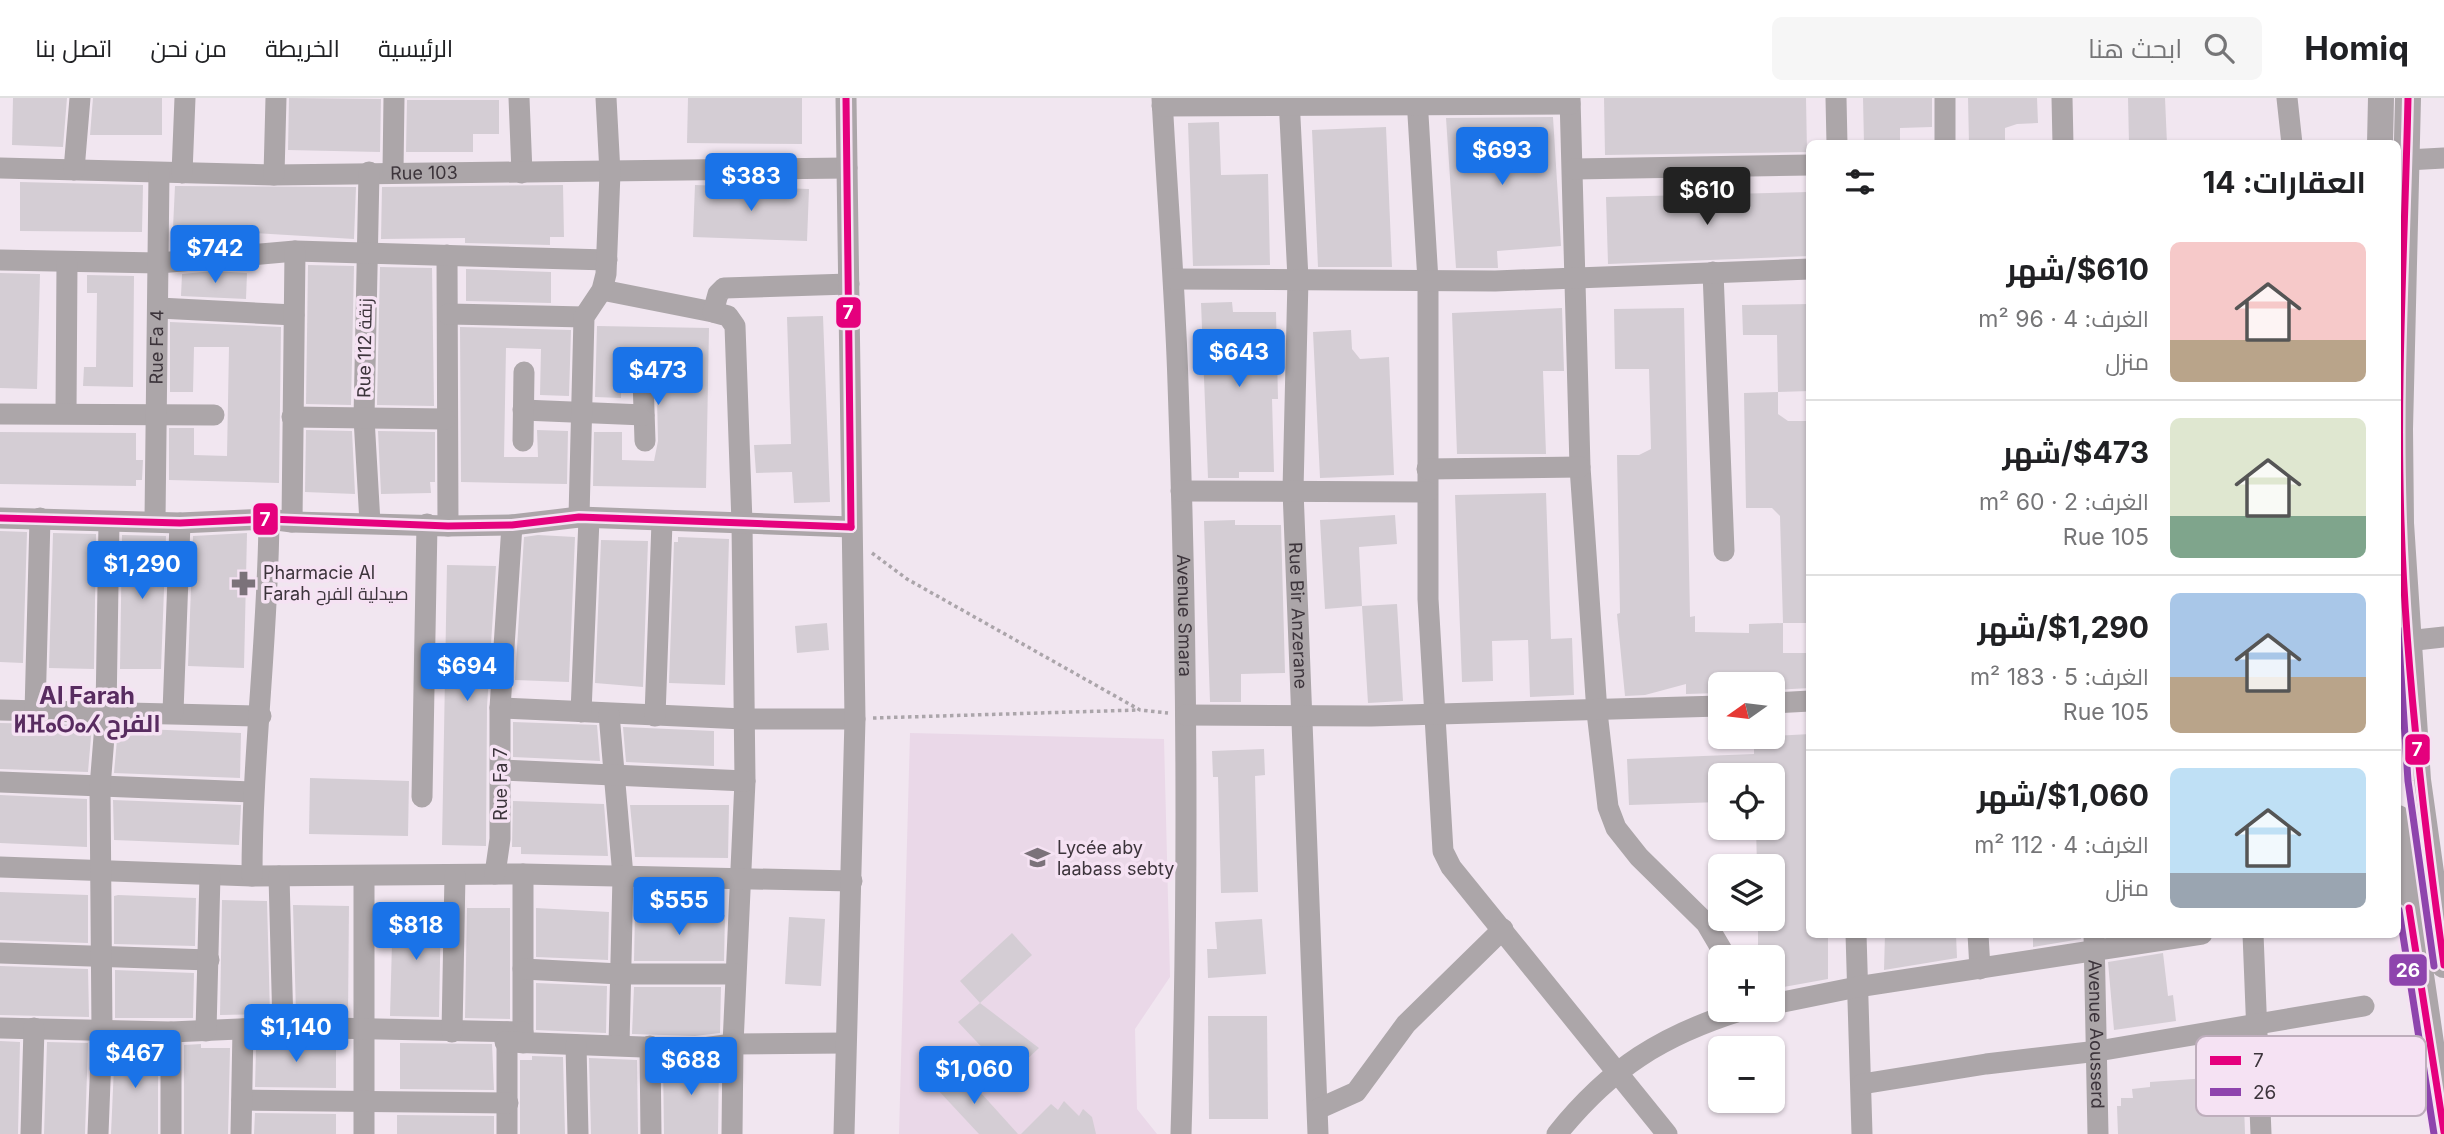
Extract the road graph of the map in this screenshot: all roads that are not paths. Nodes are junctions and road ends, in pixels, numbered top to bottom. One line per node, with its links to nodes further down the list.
1 (80, 98): 29 (street)
2 (185, 98): 33 (street)
3 (276, 98): 36 (street)
4 (394, 98): 31 (street)
5 (519, 98): 34 (street)
6 (606, 98): 35 (street)
7 (846, 98): 27 (street)
8 (1836, 98): 18 (street)
9 (1945, 98): 19 (street)
10 (2062, 98): 20 (street)
11 (2287, 98): 21 (street)
12 (2381, 98): 22 (street)
13 (2408, 98): 24 (street)
14 (1417, 100): 15 (street); 16 (street); 50 (street)
15 (1289, 101): 17 (street); 49 (street, Rue Bir Anzerane)
16 (1570, 101): 28 (street)
17 (1162, 102): 48 (street, Avenue Smara)
18 (1837, 140)
19 (1945, 140)
20 (2063, 140)
21 (2292, 140)
22 (2380, 140)
23 (2444, 159): 24 (street)
24 (2407, 160): 37 (street)
25 (1806, 165): 28 (street)
26 (0, 168): 29 (street, Rue 103)
27 (846, 169): 35 (street, Rue 103); 51 (street)
28 (1574, 169): 47 (street)
29 (74, 170): 32 (street, Rue 103)
30 (369, 172): 31 (street, Rue 103); 36 (street, Rue 103); 39 (street, Rue 112 زنقة)
31 (393, 172): 34 (street, Rue 103)
32 (159, 173): 33 (street, Rue 103); 44 (street, Rue Fa 4)
33 (182, 173): 36 (street, Rue 103)
34 (522, 173): 35 (street, Rue 103)
35 (610, 173): 42 (street)
36 (274, 175)
37 (2401, 245)
38 (295, 251): 39 (street); 44 (street); 56 (street)
39 (366, 253): 40 (street); 68 (street, Rue 112 زنقة)
40 (447, 256): 42 (street); 55 (street)
41 (0, 260): 43 (street)
42 (607, 260): 52 (street)
43 (67, 262): 44 (street); 62 (street)
44 (159, 263): 53 (street, Rue Fa 4)
45 (1806, 269): 46 (street)
46 (1713, 272): 47 (street); 92 (street)
47 (1577, 278): 50 (street); 72 (street)
48 (1174, 279): 49 (street); 75 (street, Avenue Smara)
49 (1298, 279): 50 (street); 74 (street, Rue Bir Anzerane)
50 (1428, 281): 73 (street)
51 (849, 284): 54 (street); 90 (street)
52 (602, 290): 54 (street); 57 (street)
53 (159, 309): 56 (street); 63 (street, Rue Fa 4)
54 (713, 312): 87 (street)
55 (448, 314): 57 (street); 69 (street)
56 (294, 315): 67 (street)
57 (584, 317): 61 (street)
58 (524, 372): 60 (street)
59 (643, 379): 66 (street)
60 (523, 410): 61 (street); 70 (street)
61 (582, 410): 66 (street); 79 (street)
62 (66, 412): 63 (street); 64 (street)
63 (157, 413): 65 (street); 81 (street, Rue Fa 4)
64 (0, 414)
65 (214, 415)
66 (645, 415): 71 (street)
67 (292, 416): 68 (street); 83 (street)
68 (364, 418): 69 (street); 86 (street, Rue 112 زنقة)
69 (445, 419): 88 (street)
70 (523, 441)
71 (645, 441)
72 (1580, 467): 73 (street); 104 (street)
73 (1427, 469): 76 (street)
74 (1293, 490): 75 (street); 76 (street); 110 (street, Rue Bir Anzerane)
75 (1181, 491): 107 (street, Avenue Smara)
76 (1427, 492): 105 (street)
77 (0, 518): 78 (street)
78 (40, 518): 82 (street); 100 (street)
79 (584, 518): 84 (street); 89 (street); 103 (street)
80 (269, 519): 83 (street); 85 (street); 108 (street)
81 (155, 520): 82 (street); 85 (street)
82 (109, 522): 101 (street)
83 (292, 522): 86 (street)
84 (662, 522): 87 (street); 109 (street)
85 (180, 523): 102 (street)
86 (370, 523): 88 (street)
87 (742, 523): 90 (street); 111 (street)
88 (438, 525): 89 (street); 119 (street)
89 (512, 525): 98 (street, Rue Fa 7)
90 (852, 527): 112 (street)
91 (2401, 531): 94 (street)
92 (1724, 551)
93 (2444, 637): 94 (street)
94 (2403, 641): 135 (street)
95 (1806, 701): 96 (street)
96 (1785, 702)
97 (1708, 707): 104 (street)
98 (500, 708): 103 (street); 113 (street, Rue Fa 7)
99 (0, 710): 100 (street)
100 (35, 712): 101 (street)
101 (106, 712): 102 (street); 117 (street)
102 (173, 712): 108 (street)
103 (581, 712): 106 (street)
104 (1597, 712): 105 (street); 141 (street)
105 (1432, 713): 110 (street); 134 (street)
106 (609, 714): 109 (street); 114 (street)
107 (1186, 715): 110 (street); 190 (street, Avenue Smara)
108 (261, 716): 118 (street)
109 (655, 716): 111 (street)
110 (1301, 717): 177 (street, Rue Bir Anzerane)
111 (744, 719): 112 (street); 115 (street)
112 (855, 719): 132 (street)
113 (502, 770): 114 (street); 124 (street, Rue Fa 7)
114 (612, 774): 115 (street); 130 (street)
115 (745, 781): 131 (street)
116 (0, 782): 117 (street)
117 (100, 787): 118 (street); 121 (street)
118 (252, 792): 127 (street)
119 (422, 797)
120 (0, 867): 121 (street)
121 (101, 868): 123 (street); 143 (street)
122 (2401, 870): 133 (street)
123 (211, 874): 127 (street); 144 (street)
124 (495, 874): 125 (street); 126 (street)
125 (523, 874): 130 (street); 146 (street)
126 (455, 875): 129 (street); 163 (street)
127 (252, 876): 128 (street)
128 (279, 876): 129 (street); 155 (street)
129 (364, 876): 159 (street)
130 (623, 876): 131 (street); 148 (street)
131 (741, 881): 132 (street); 149 (street)
132 (852, 881): 166 (street)
133 (2403, 904): 179 (street)
134 (1503, 929): 172 (street); 177 (street)
135 (2442, 936): 145 (street)
136 (1856, 938): 150 (street)
137 (1978, 938): 147 (street)
138 (2154, 938): 140 (street)
139 (2253, 938): 154 (street)
140 (2094, 943): 147 (street); 171 (street, Avenue Aousserd)
141 (1719, 945)
142 (0, 953): 143 (street)
143 (100, 957): 144 (street); 160 (street)
144 (209, 960): 161 (street)
145 (2444, 965)
146 (523, 969): 148 (street); 165 (street)
147 (1980, 969): 150 (street)
148 (620, 974): 149 (street); 169 (street)
149 (736, 974): 167 (street)
150 (1857, 987): 151 (street); 173 (street)
151 (1785, 1002)
152 (2364, 1006): 154 (street)
153 (1710, 1022): 172 (street)
154 (2258, 1024): 164 (street); 171 (street)
155 (282, 1027): 158 (street); 159 (street)
156 (0, 1028): 157 (street)
157 (34, 1028): 160 (street); 180 (street)
158 (243, 1029): 161 (street); 174 (street)
159 (365, 1029): 163 (street); 175 (street)
160 (102, 1030): 162 (street); 181 (street)
161 (206, 1031): 162 (street)
162 (171, 1032): 182 (street)
163 (452, 1032): 165 (street)
164 (2258, 1036)
165 (515, 1037): 168 (street); 176 (street)
166 (845, 1043): 167 (street); 189 (street)
167 (733, 1044): 170 (street); 188 (street)
168 (576, 1045): 169 (street); 186 (street)
169 (619, 1045): 170 (street)
170 (650, 1046): 187 (street)
171 (2098, 1051): 173 (street); 195 (street, Avenue Aousserd)
172 (1618, 1071): 192 (street); 193 (street)
173 (1862, 1084): 194 (street)
174 (242, 1100): 175 (street); 183 (street)
175 (366, 1102): 176 (street); 184 (street)
176 (508, 1103): 185 (street)
177 (1318, 1109): 191 (street, Rue Bir Anzerane)
178 (2261, 1116): 196 (street)
179 (2444, 1132)
180 (31, 1134)
181 (98, 1134)
182 (170, 1134)
183 (241, 1134)
184 (364, 1134)
185 (507, 1134)
186 (578, 1134)
187 (651, 1134)
188 (732, 1134)
189 (844, 1134)
190 (1181, 1134)
191 (1318, 1134)
192 (1557, 1134)
193 (1667, 1134)
194 (1862, 1134)
195 (2098, 1134)
196 (2261, 1134)

